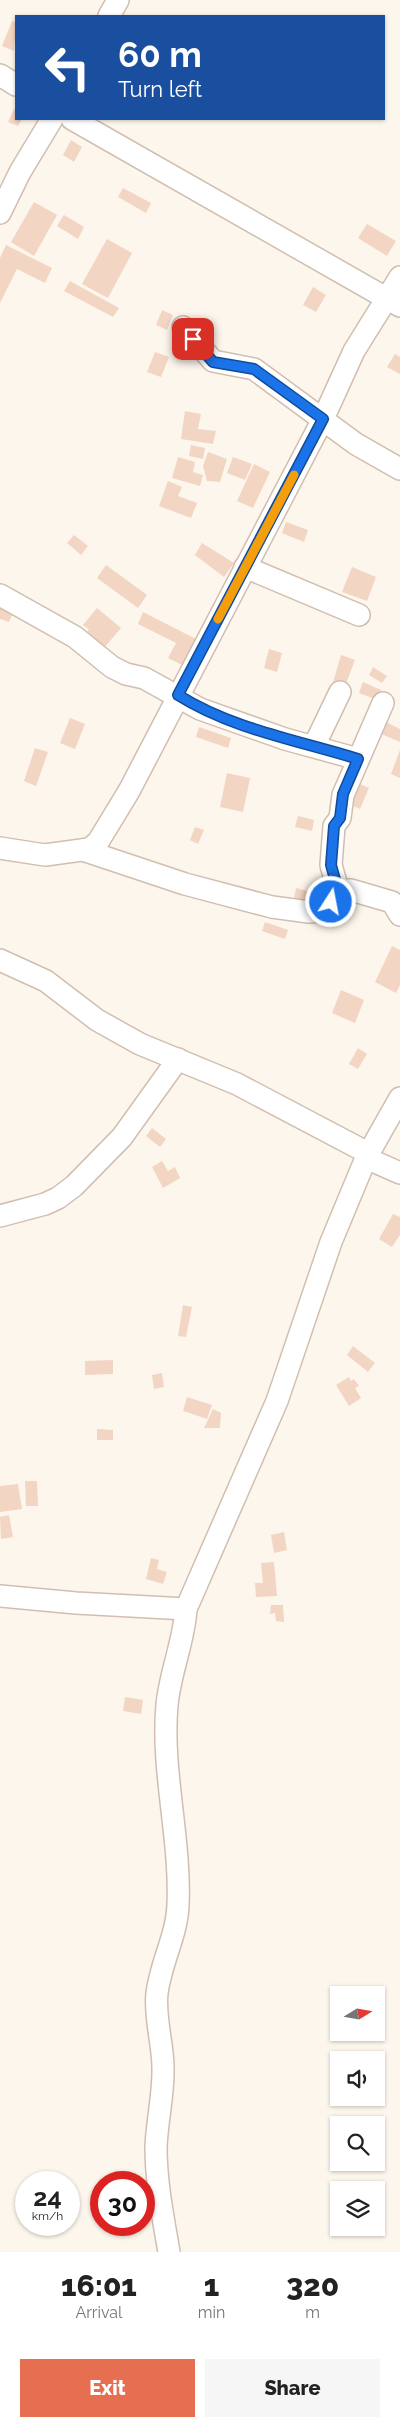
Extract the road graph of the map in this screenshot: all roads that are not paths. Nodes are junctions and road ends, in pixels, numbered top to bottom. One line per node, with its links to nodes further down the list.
1 (118, 0): 2 (street)
2 (110, 15)
3 (0, 75): 4 (street)
4 (15, 84)
5 (51, 120): 7 (street)
6 (74, 120): 9 (street)
7 (0, 213)
8 (400, 277): 9 (street)
9 (394, 303): 11 (street)
10 (183, 327): 11 (street)
11 (323, 419): 12 (street); 13 (street)
12 (400, 469)
13 (245, 567): 15 (street); 17 (street)
14 (0, 595): 17 (street)
15 (359, 615)
16 (340, 692): 19 (street)
17 (178, 695): 19 (street); 22 (street)
18 (383, 703): 20 (street)
19 (314, 746): 20 (street)
20 (358, 759): 23 (street)
21 (0, 848): 22 (street)
22 (83, 850): 23 (street)
23 (338, 890): 24 (street)
24 (400, 914)
25 (0, 960): 26 (street)
26 (178, 1059): 28 (street); 30 (street)
27 (400, 1098): 28 (street)
28 (367, 1156): 29 (street); 32 (street)
29 (400, 1173)
30 (0, 1216)
31 (0, 1596): 32 (street)
32 (186, 1609): 33 (street)
33 (169, 2252)

